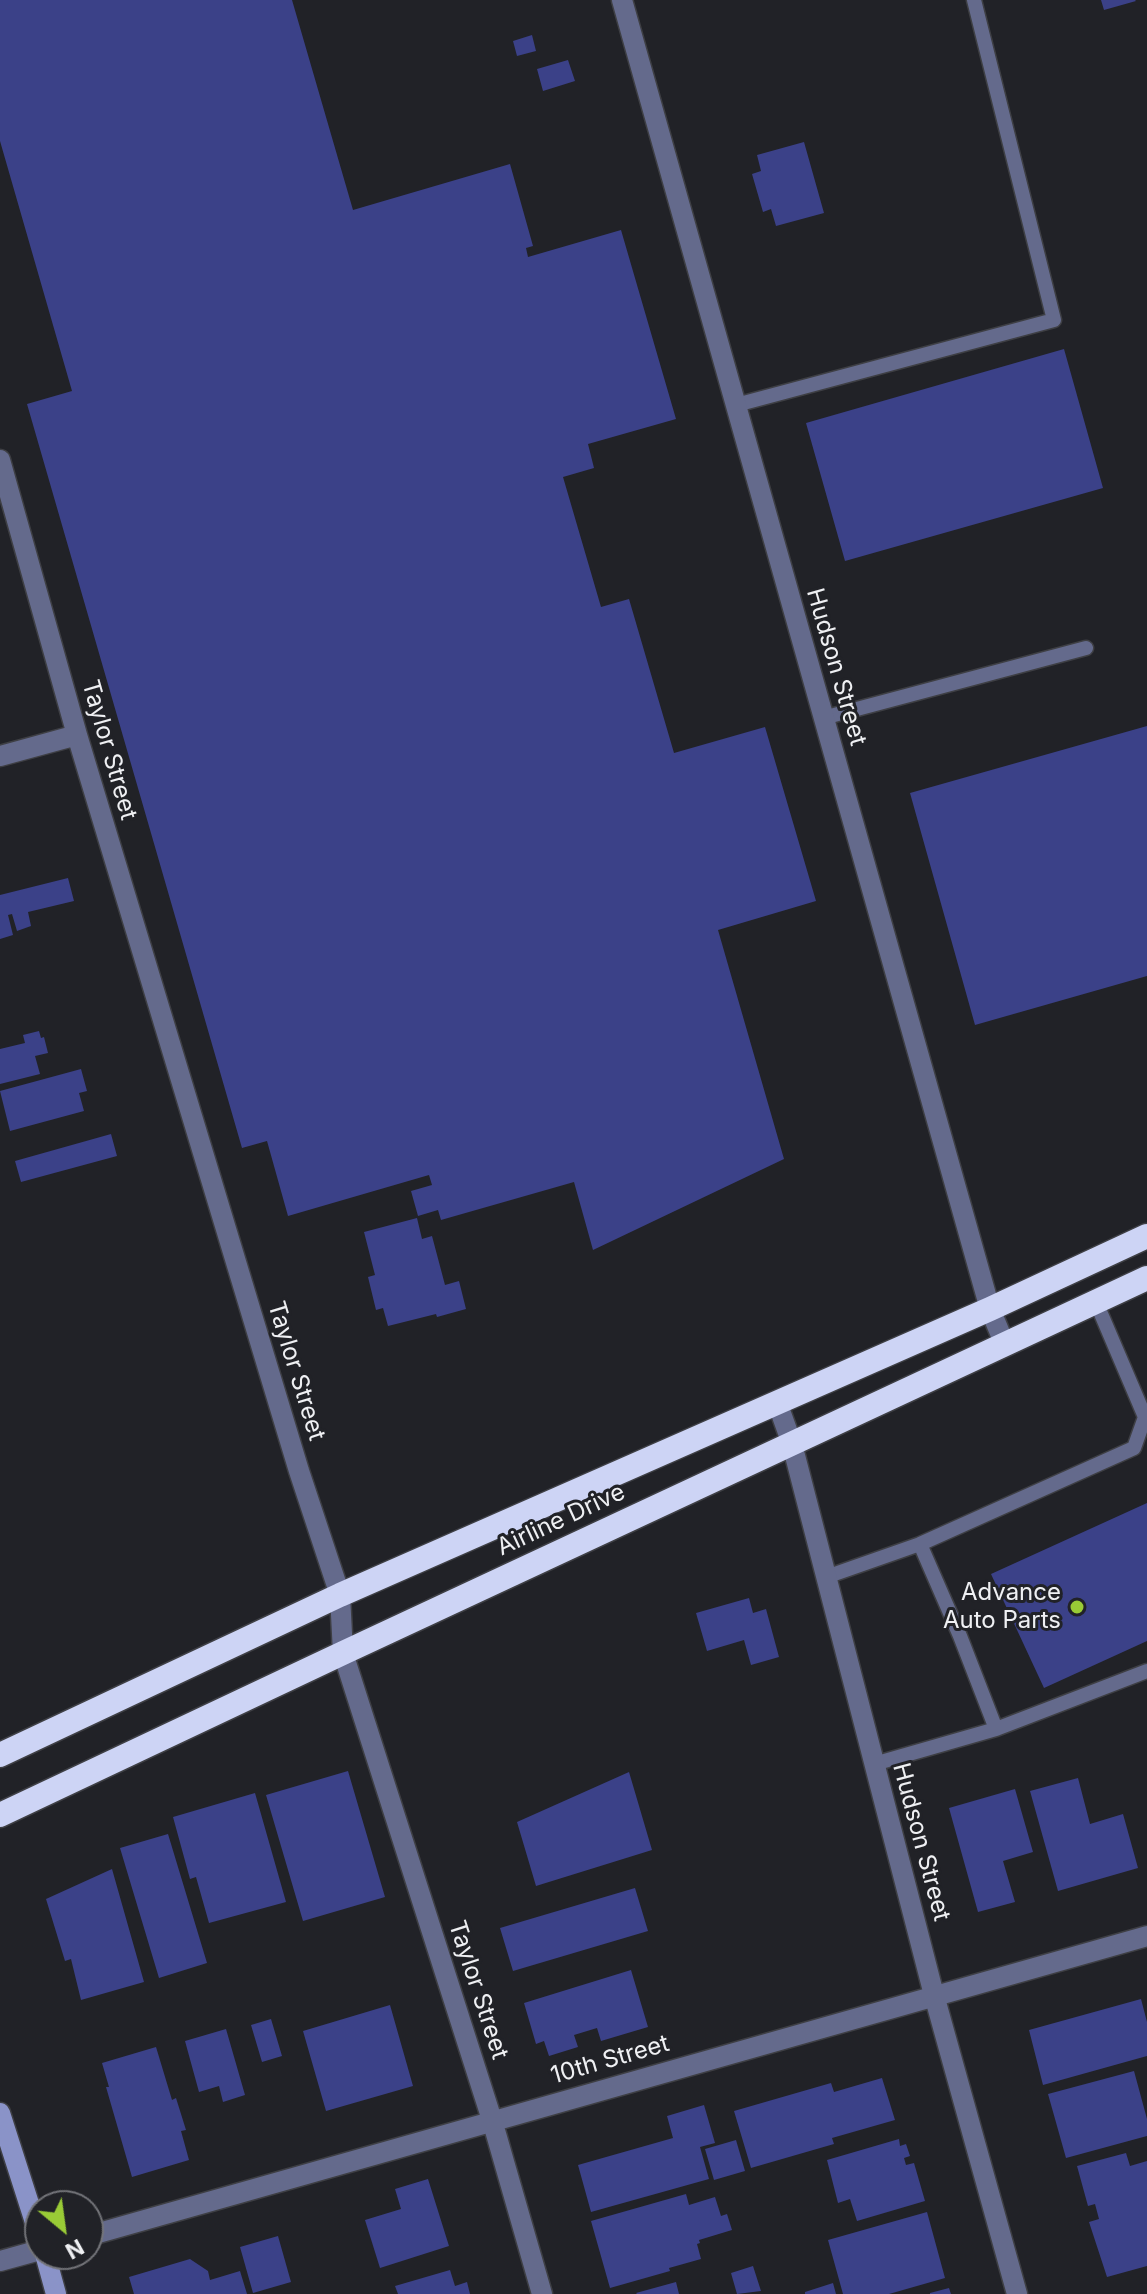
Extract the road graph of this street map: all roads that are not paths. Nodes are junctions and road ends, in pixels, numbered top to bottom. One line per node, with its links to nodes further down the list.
1 (622, 0): 3 (street, Hudson Street)
2 (974, 0): 3 (lane)
3 (736, 405): 6 (street, Hudson Street)
4 (0, 460): 7 (street, Taylor Street)
5 (1086, 648): 6 (lane)
6 (823, 718): 12 (street, Hudson Street)
7 (77, 735): 8 (street); 18 (street, Taylor Street)
8 (0, 756)
9 (1147, 1236): 12 (highway, Airline Drive)
10 (1147, 1278): 11 (highway, Airline Drive)
11 (1096, 1302): 13 (highway, Airline Drive); 16 (lane)
12 (990, 1309): 13 (street, Hudson Street); 14 (highway, Airline Drive)
13 (1005, 1345): 15 (highway, Airline Drive)
14 (777, 1402): 15 (street, Hudson Street); 18 (highway, Airline Drive)
15 (792, 1444): 17 (street, Hudson Street); 19 (highway, Airline Drive)
16 (920, 1544): 17 (lane); 21 (lane)
17 (826, 1577): 23 (street, Hudson Street)
18 (340, 1595): 19 (street, Taylor Street); 22 (highway, Airline Drive)
19 (343, 1653): 24 (highway, Airline Drive); 28 (street, Taylor Street)
20 (1147, 1671): 21 (lane)
21 (996, 1729): 23 (lane)
22 (0, 1755)
23 (874, 1764): 26 (street, Hudson Street)
24 (0, 1815)
25 (1147, 1936): 26 (street, 10th Street)
26 (934, 1995): 28 (street, 10th Street); 36 (street, Hudson Street)
27 (0, 2113): 29 (street)
28 (492, 2120): 30 (street, 10th Street); 35 (street, Taylor Street)
29 (25, 2190)
30 (104, 2231)
31 (24, 2254): 32 (street)
32 (0, 2261)
33 (49, 2270): 34 (street)
34 (56, 2294)
35 (542, 2294)
36 (1017, 2294)

